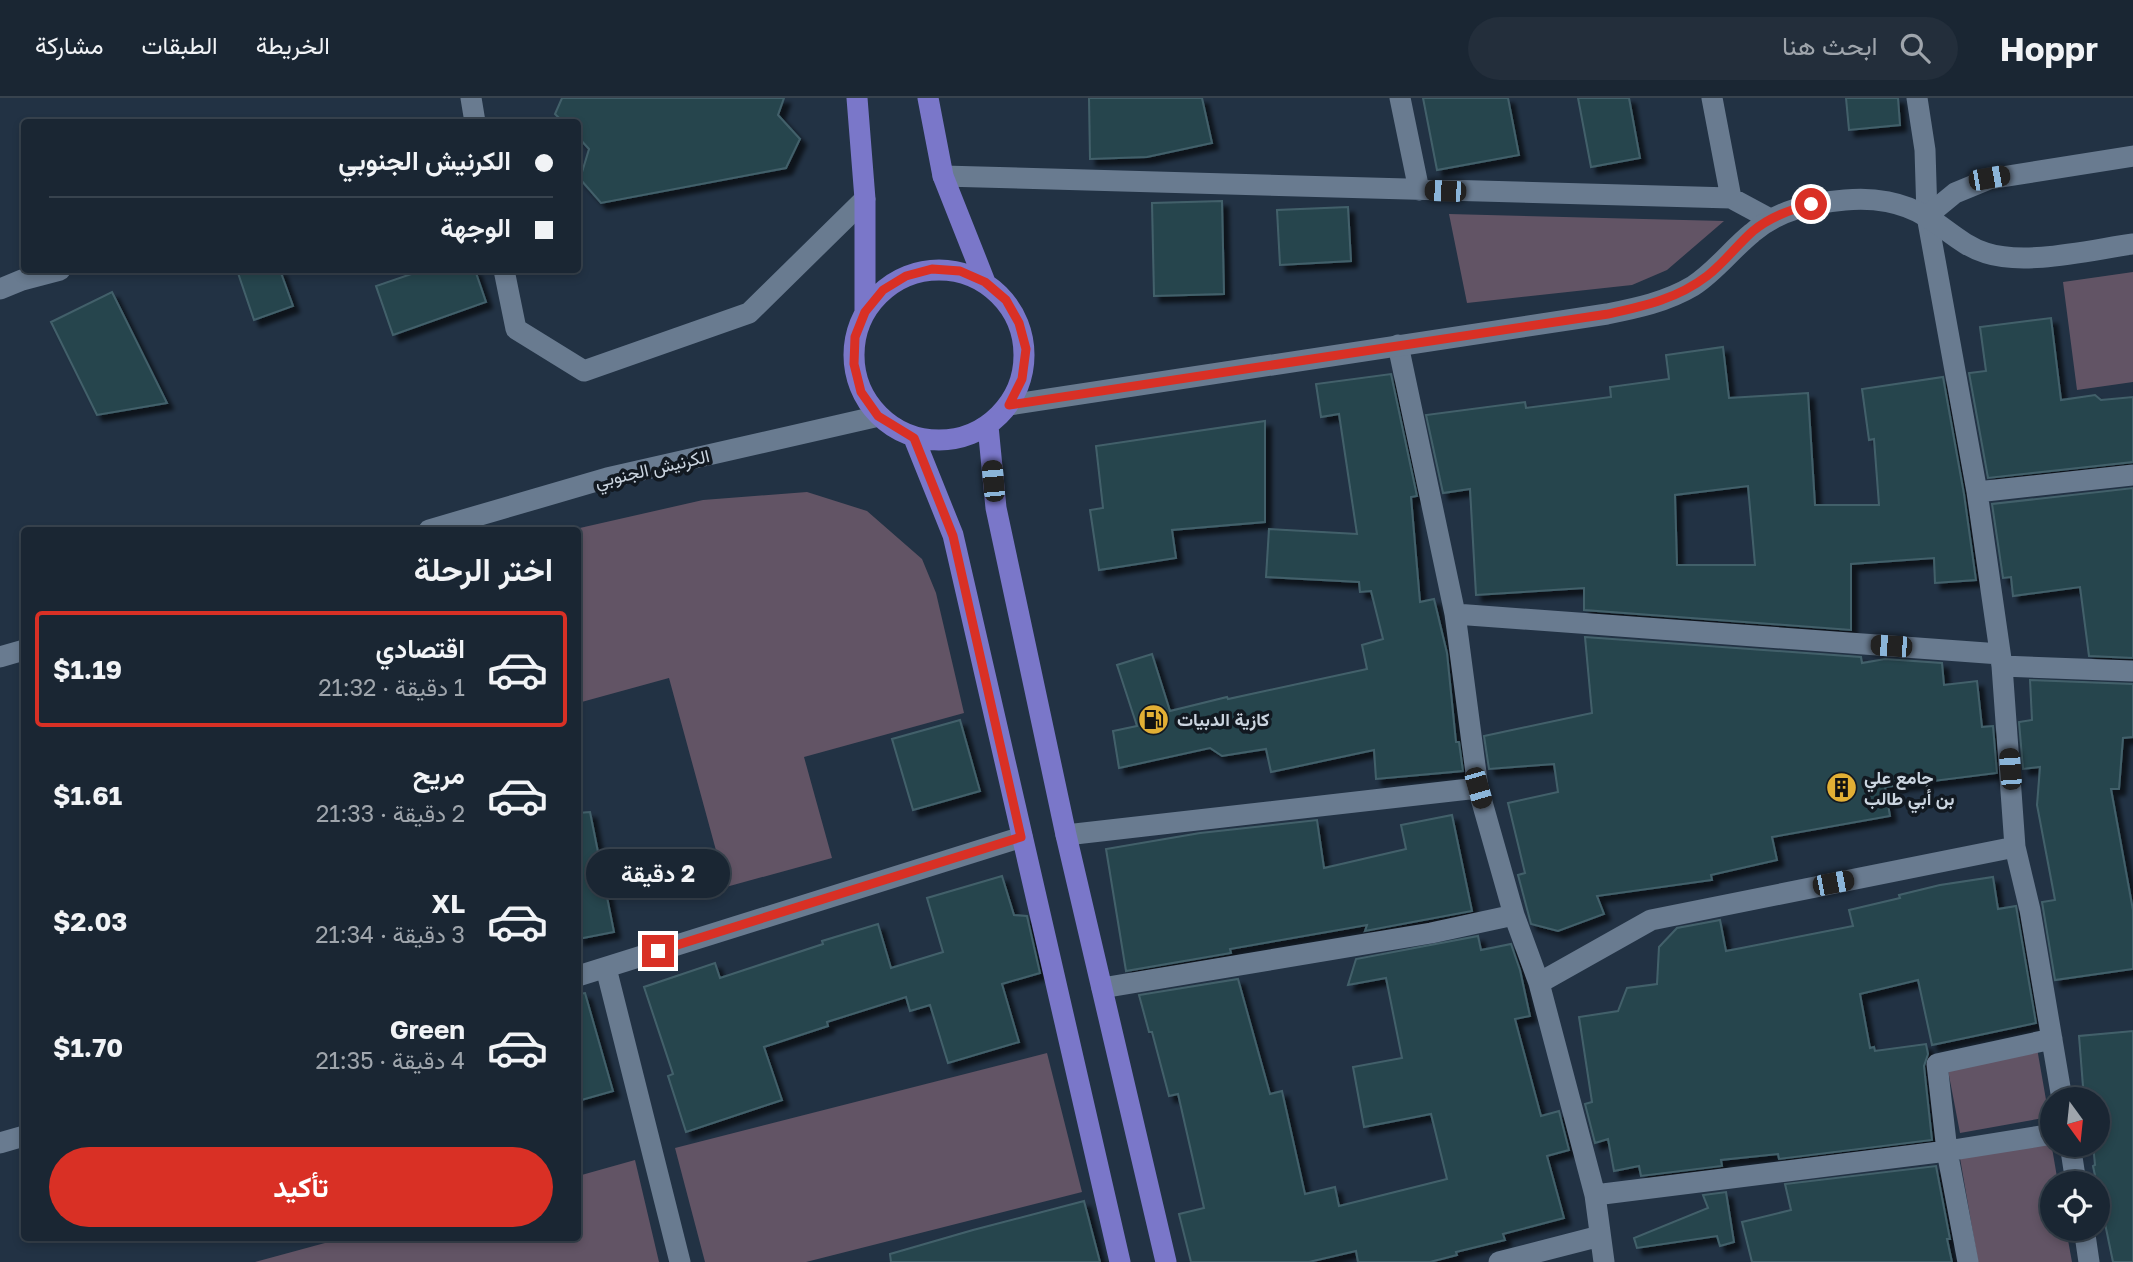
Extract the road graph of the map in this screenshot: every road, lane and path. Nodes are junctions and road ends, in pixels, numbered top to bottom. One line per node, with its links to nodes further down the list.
1 (471, 98): 7 (street)
2 (857, 98): 12 (main road)
3 (928, 98): 9 (main road)
4 (1400, 98): 10 (street)
5 (1712, 98): 11 (street)
6 (1917, 98): 13 (street)
7 (474, 119)
8 (2133, 156): 13 (street)
9 (943, 176): 10 (street); 18 (main road)
10 (1419, 190): 11 (street)
11 (1731, 198): 14 (street)
12 (865, 199): 17 (street); 20 (main road)
13 (1927, 216): 14 (street); 15 (street); 27 (street)
14 (1770, 219): 21 (street)
15 (2133, 244)
16 (49, 273): 19 (street)
17 (505, 273)
18 (985, 282): 20 (main road); 22 (main road)
19 (0, 289)
20 (865, 312): 23 (main road)
21 (1398, 345): 22 (street); 29 (street)
22 (1009, 405): 24 (main road)
23 (878, 416): 25 (main road); 28 (street, الكرنيش الجنوبي)
24 (988, 426): 25 (main road); 35 (main road)
25 (914, 438): 36 (main road)
26 (2133, 475): 27 (street)
27 (1977, 492): 32 (street)
28 (439, 527)
29 (1454, 614): 32 (street); 34 (street)
30 (21, 651): 31 (street)
31 (0, 657)
32 (2001, 660): 33 (street); 37 (street)
33 (2133, 671)
34 (1478, 788): 35 (street); 38 (street)
35 (1066, 835): 42 (main road)
36 (1021, 837): 39 (street); 53 (main road)
37 (2015, 847): 41 (street); 43 (street)
38 (1514, 915): 41 (street); 42 (street)
39 (606, 968): 40 (street); 52 (street)
40 (581, 975)
41 (1539, 983): 49 (street)
42 (1102, 988): 54 (main road)
43 (2052, 1040): 44 (street); 48 (street)
44 (2060, 1087)
45 (2040, 1136): 48 (street)
46 (21, 1137): 47 (street)
47 (0, 1143)
48 (1947, 1152): 49 (street); 57 (street)
49 (1595, 1195): 50 (street)
50 (1600, 1236): 55 (street); 56 (street)
51 (2086, 1241): 58 (street)
52 (680, 1262)
53 (1120, 1262)
54 (1166, 1262)
55 (1499, 1262)
56 (1604, 1262)
57 (1968, 1262)
58 (2089, 1262)

